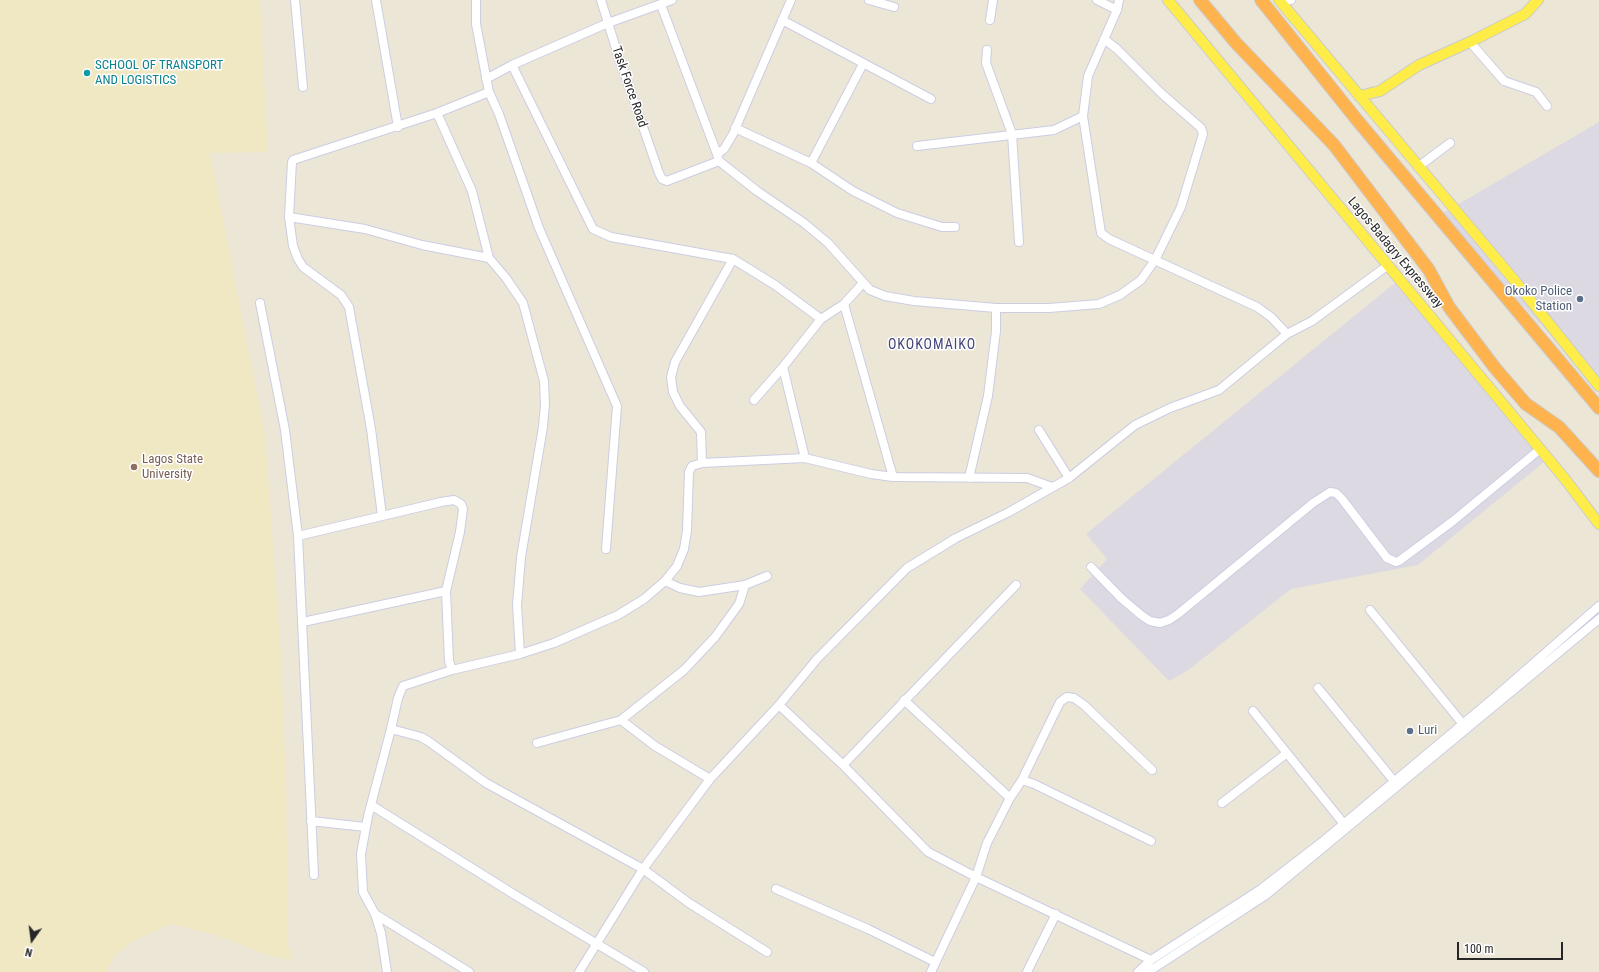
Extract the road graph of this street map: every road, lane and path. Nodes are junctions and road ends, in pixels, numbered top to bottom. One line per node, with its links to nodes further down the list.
1 (295, 0): 28 (street)
2 (376, 0): 37 (street)
3 (476, 0): 27 (street)
4 (601, 0): 21 (street, Task Force Road)
5 (672, 0): 16 (street)
6 (791, 0): 19 (street)
7 (869, 0): 17 (street)
8 (993, 0): 20 (street)
9 (1097, 0): 18 (street)
10 (1119, 0): 18 (street)
11 (1168, 0): 51 (main road, Lagos-Badagry Expressway)
12 (1200, 0): 66 (highway, Lagos-Badagry Expressway)
13 (1261, 0): 61 (highway)
14 (1538, 0): 23 (main road)
15 (1284, 1): 31 (main road)
16 (661, 5): 21 (street); 42 (street)
17 (894, 7)
18 (1117, 10): 22 (street)
19 (782, 20): 25 (street); 38 (street)
20 (990, 20)
21 (608, 23): 26 (street); 42 (street, Task Force Road)
22 (1104, 40): 36 (street); 50 (street)
23 (1470, 42): 29 (main road); 33 (street)
24 (987, 50): 39 (street)
25 (863, 64): 32 (street); 43 (street)
26 (512, 65): 27 (street); 49 (street)
27 (486, 79): 30 (street)
28 (303, 87)
29 (1380, 91): 31 (main road); 34 (main road)
30 (489, 92): 35 (street); 74 (street)
31 (1359, 96): 34 (main road)
32 (931, 99)
33 (1547, 106)
34 (1372, 112): 44 (main road)
35 (437, 113): 37 (street); 48 (street)
36 (1083, 116): 39 (street); 50 (street)
37 (398, 127): 45 (street)
38 (735, 128): 42 (street); 43 (street)
39 (1012, 134): 41 (street); 47 (street)
40 (1450, 143): 44 (street)
41 (917, 146)
42 (718, 158): 52 (street)
43 (811, 164): 46 (street)
44 (1418, 167): 59 (main road)
45 (289, 217): 48 (street); 71 (street)
46 (955, 227)
47 (1019, 242)
48 (489, 258): 85 (street)
49 (733, 259): 56 (street); 65 (street)
50 (1155, 260): 55 (street); 57 (street)
51 (1387, 266): 57 (street); 63 (main road, Lagos-Badagry Expressway)
52 (863, 283): 54 (street); 55 (street)
53 (260, 303): 73 (street)
54 (844, 304): 56 (street); 67 (street)
55 (996, 308): 68 (street)
56 (821, 319): 58 (street)
57 (1287, 334): 69 (street)
58 (783, 367): 60 (street); 64 (street)
59 (1599, 386)
60 (754, 400)
61 (1599, 408)
62 (1039, 430): 69 (street)
63 (1539, 450): 72 (main road, Lagos-Badagry Expressway); 75 (street)
64 (805, 458): 65 (street); 67 (street)
65 (702, 463): 77 (street)
66 (1599, 471)
67 (893, 477): 68 (street)
68 (969, 478): 70 (street)
69 (1069, 478): 70 (street)
70 (1052, 486): 89 (street)
71 (382, 516): 73 (street); 80 (street)
72 (1599, 524)
73 (298, 536): 84 (street)
74 (606, 549)
75 (1091, 567)
76 (767, 576): 78 (street)
77 (665, 581): 78 (street); 85 (street)
78 (745, 585): 91 (street)
79 (1016, 585): 88 (street)
80 (446, 592): 84 (street); 86 (street)
81 (1599, 606): 92 (street)
82 (1370, 610): 92 (street)
83 (1599, 619): 125 (street)
84 (303, 622): 104 (street)
85 (520, 654): 86 (street)
86 (452, 670): 93 (street)
87 (1318, 688): 100 (street)
88 (904, 700): 96 (street); 101 (street)
89 (779, 705): 96 (street); 98 (street)
90 (1253, 711): 95 (street)
91 (621, 720): 94 (street); 98 (street)
92 (1462, 723): 100 (street)
93 (392, 729): 103 (street); 108 (street)
94 (537, 743)
95 (1287, 753): 102 (street); 105 (street)
96 (843, 765): 110 (street)
97 (1152, 770): 99 (street)
98 (710, 779): 108 (street)
99 (1022, 780): 101 (street); 107 (street)
100 (1394, 781): 105 (street)
101 (1010, 798): 110 (street)
102 (1222, 803)
103 (371, 805): 106 (street); 114 (street)
104 (311, 821): 106 (street); 109 (street)
105 (1344, 824): 116 (street)
106 (365, 828): 112 (street)
107 (1151, 841)
108 (643, 869): 114 (street); 115 (street)
109 (314, 875)
110 (976, 877): 113 (street); 117 (street)
111 (776, 889): 117 (street)
112 (375, 914): 118 (street); 119 (street)
113 (1056, 914): 116 (street); 123 (street)
114 (596, 943): 120 (street); 121 (street)
115 (767, 952)
116 (1151, 960): 124 (street)
117 (935, 962): 122 (street)
118 (387, 972)
119 (469, 972)
120 (579, 972)
121 (644, 972)
122 (931, 972)
123 (1027, 972)
124 (1138, 972)
125 (1148, 972)

